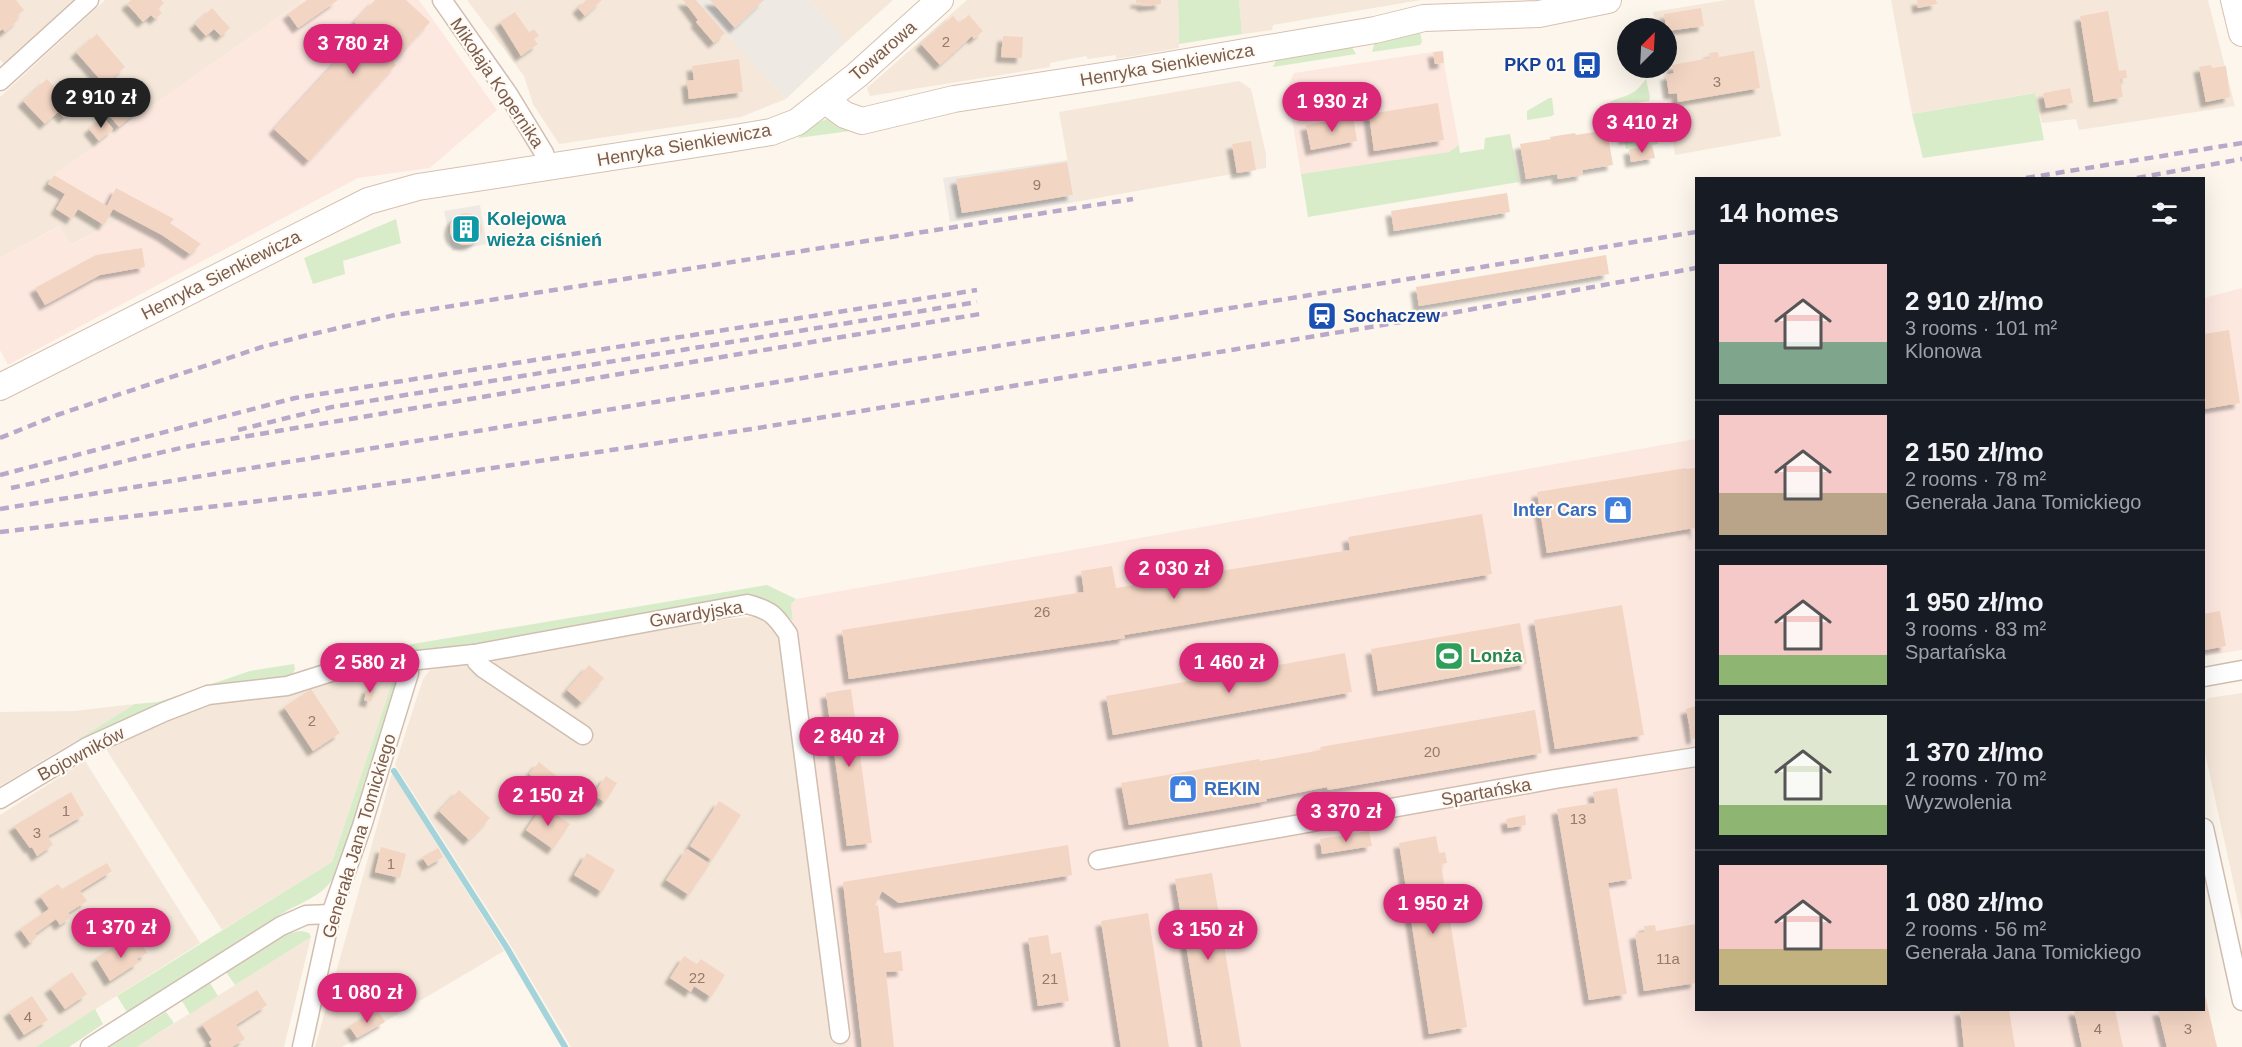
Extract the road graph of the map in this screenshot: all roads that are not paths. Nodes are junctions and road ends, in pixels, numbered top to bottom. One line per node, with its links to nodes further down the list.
1 (88, 0): 8 (street)
2 (442, 0): 10 (street, Mikołaja Kopernika)
3 (940, 0): 9 (street, Towarowa)
4 (1608, 0): 6 (street, Henryka Sienkiewicza)
5 (2234, 0): 7 (street)
6 (1521, 7): 9 (street, Henryka Sienkiewicza)
7 (2242, 33)
8 (0, 81)
9 (826, 100): 10 (street, Henryka Sienkiewicza)
10 (549, 167): 11 (street, Henryka Sienkiewicza)
11 (0, 387)
12 (474, 654): 13 (street, Gwardyjska); 16 (street); 23 (street, Gwardyjska)
13 (408, 661): 18 (street, Bojowników); 21 (street, Generała Jana Tomickiego)
14 (2242, 670): 15 (street)
15 (2205, 676)
16 (583, 735)
17 (1695, 757): 20 (street, Spartańska)
18 (0, 799)
19 (2205, 833): 22 (street)
20 (1098, 860)
21 (332, 914): 24 (street); 25 (street, Generała Jana Tomickiego)
22 (2242, 1001)
23 (840, 1034)
24 (90, 1047)
25 (302, 1047)

